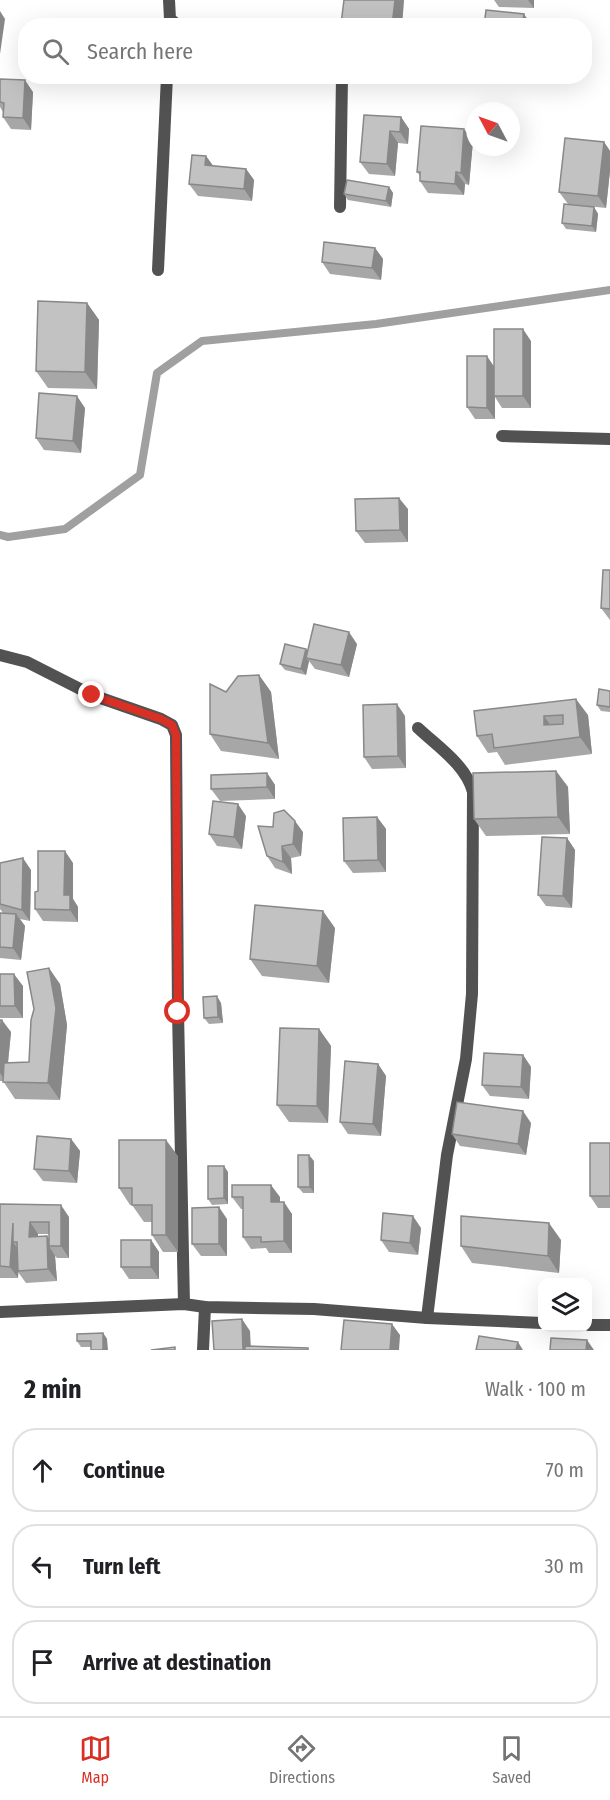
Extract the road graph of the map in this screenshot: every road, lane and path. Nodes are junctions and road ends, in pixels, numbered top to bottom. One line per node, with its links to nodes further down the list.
1 (169, 0): 2 (street)
2 (172, 18)
3 (167, 84): 6 (street)
4 (342, 84): 5 (street)
5 (340, 207)
6 (158, 270)
7 (502, 436): 8 (street)
8 (610, 439)
9 (0, 655): 11 (street)
10 (418, 728): 14 (street)
11 (184, 1304): 12 (street); 13 (street)
12 (205, 1307): 14 (street); 18 (street)
13 (0, 1312)
14 (427, 1318): 15 (street)
15 (538, 1323)
16 (592, 1324): 17 (street)
17 (610, 1326)
18 (202, 1350)

